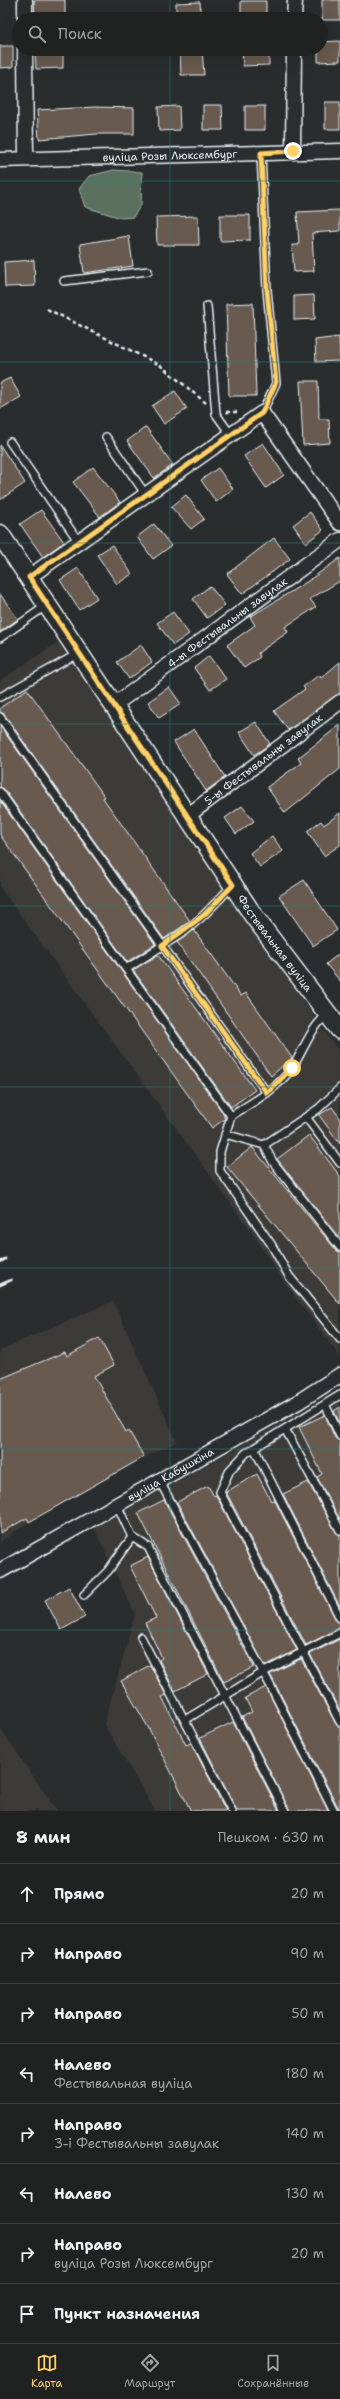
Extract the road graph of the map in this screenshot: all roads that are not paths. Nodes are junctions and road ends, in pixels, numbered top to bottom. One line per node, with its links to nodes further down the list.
1 (25, 0): 3 (street)
2 (295, 0): 4 (street)
3 (25, 12)
4 (294, 12)
5 (25, 56): 10 (street)
6 (294, 56): 7 (street)
7 (293, 151): 8 (street, вуліца Розы Люксембург); 9 (street, вуліца Розы Люксембург)
8 (340, 151)
9 (261, 153): 10 (street, вуліца Розы Люксембург); 15 (lane)
10 (26, 158): 11 (street, вуліца Розы Люксембург)
11 (0, 160)
12 (148, 271): 13 (lane)
13 (64, 281)
14 (207, 306): 16 (lane)
15 (262, 413): 16 (street); 20 (street)
16 (231, 435): 19 (street)
17 (106, 436): 19 (lane)
18 (10, 442): 23 (lane)
19 (146, 495): 23 (street)
20 (340, 523)
21 (0, 534): 24 (street, Фестывальная вуліца)
22 (340, 540): 30 (street, 4-ы Фестывальны завулак)
23 (79, 542): 24 (street)
24 (29, 577): 25 (street, Фестывальная вуліца)
25 (47, 604): 26 (lane); 27 (street, Фестывальная вуліца)
26 (0, 638)
27 (79, 653): 28 (lane); 30 (street, Фестывальная вуліца)
28 (0, 697)
29 (340, 702): 33 (street, 5-ы Фестывальны завулак)
30 (114, 705): 33 (street, Фестывальная вуліца)
31 (0, 716): 35 (lane)
32 (0, 792): 36 (lane)
33 (187, 816): 34 (street, Фестывальная вуліца)
34 (233, 885): 35 (lane); 37 (street, Фестывальная вуліца)
35 (162, 946): 36 (lane); 40 (lane)
36 (126, 969): 41 (lane)
37 (328, 1014): 38 (street, Фестывальная вуліца); 40 (lane)
38 (340, 1030)
39 (340, 1088): 42 (lane)
40 (267, 1093): 41 (lane)
41 (231, 1116): 43 (lane)
42 (306, 1117): 44 (lane); 45 (lane)
43 (225, 1134): 44 (lane); 47 (lane)
44 (264, 1145): 46 (lane)
45 (340, 1163)
46 (340, 1246)
47 (340, 1339)
48 (340, 1375): 54 (street, вуліца Кабушкіна)
49 (340, 1395): 50 (lane)
50 (324, 1404): 51 (lane); 52 (lane)
51 (285, 1429): 53 (lane); 56 (lane)
52 (340, 1436)
53 (254, 1448): 60 (lane); 63 (lane)
54 (159, 1480): 55 (street, вуліца Кабушкіна); 64 (lane)
55 (117, 1505): 57 (lane); 58 (street, вуліца Кабушкіна)
56 (340, 1530)
57 (132, 1536): 59 (lane); 65 (lane)
58 (0, 1571)
59 (84, 1595)
60 (340, 1618)
61 (340, 1633): 63 (lane)
62 (141, 1637): 66 (lane)
63 (303, 1652): 64 (lane); 67 (lane)
64 (264, 1672): 65 (lane); 70 (lane)
65 (226, 1695): 66 (lane); 69 (lane)
66 (185, 1720): 68 (lane)
67 (340, 1722)
68 (232, 1811)
69 (285, 1811)
70 (334, 1811)

